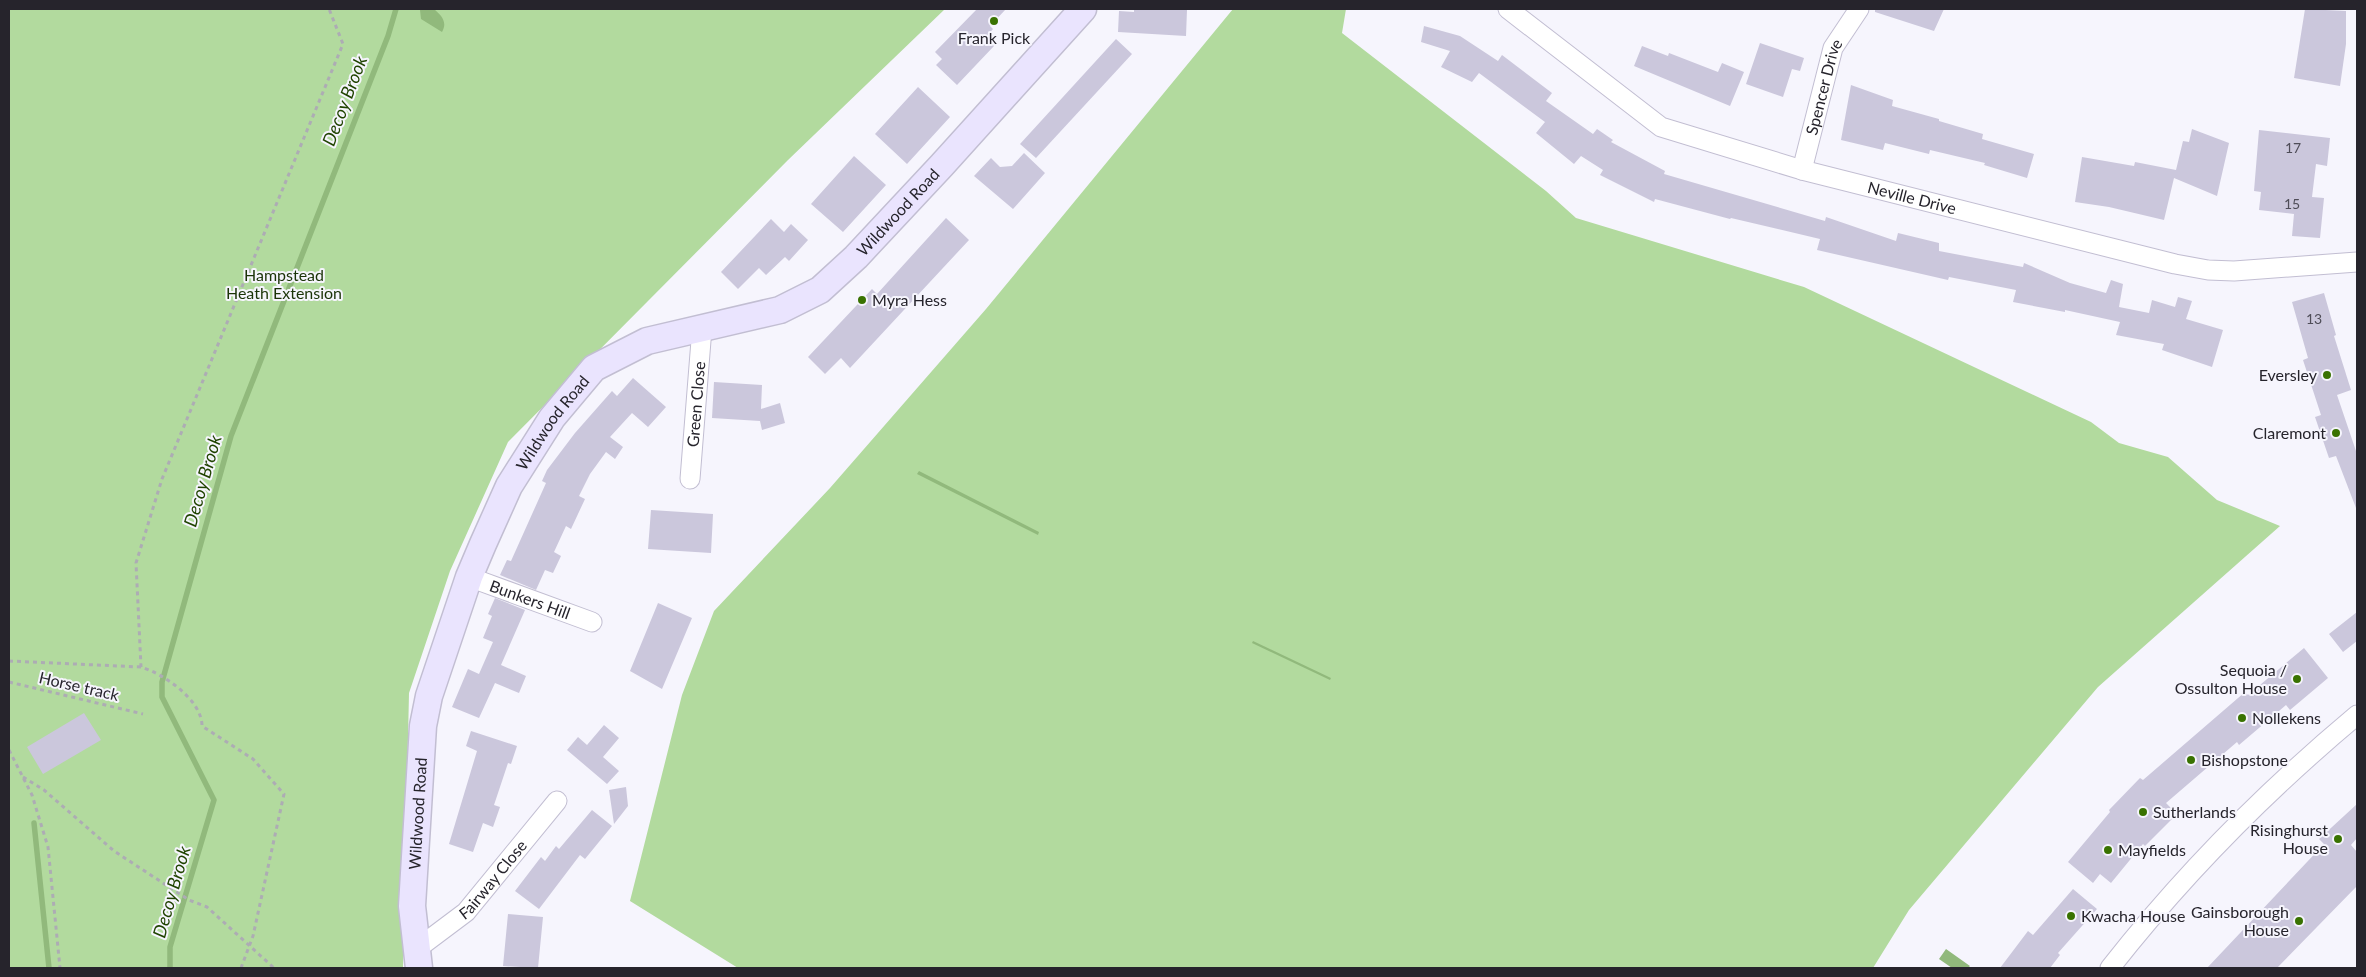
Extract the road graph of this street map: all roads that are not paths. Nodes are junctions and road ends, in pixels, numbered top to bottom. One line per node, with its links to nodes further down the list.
1 (1084, 9): 6 (street, Wildwood Road)
2 (1508, 9): 4 (street, Neville Drive)
3 (1859, 9): 4 (street, Spencer Drive)
4 (1802, 170): 5 (street, Neville Drive)
5 (2357, 262)
6 (702, 328): 7 (street, Green Close); 8 (street, Wildwood Road)
7 (690, 479)
8 (469, 577): 9 (street, Bunkers Hill); 12 (street, Wildwood Road)
9 (592, 622)
10 (2357, 715): 13 (street)
11 (557, 800): 12 (street, Fairway Close)
12 (418, 958)
13 (2110, 968)

